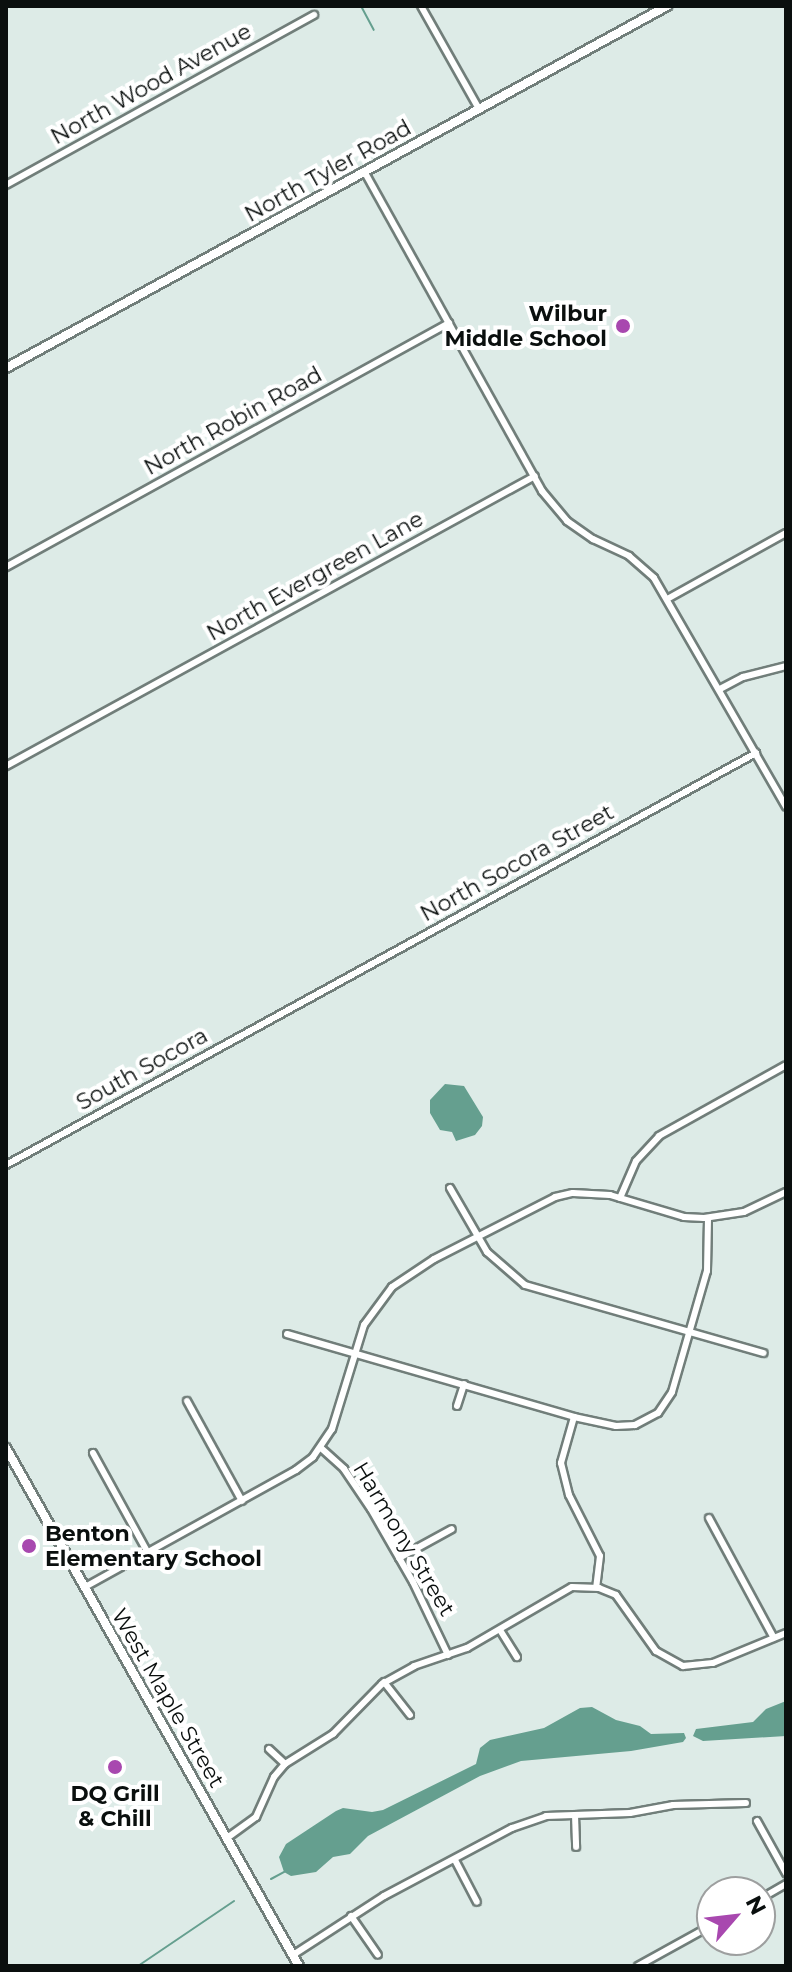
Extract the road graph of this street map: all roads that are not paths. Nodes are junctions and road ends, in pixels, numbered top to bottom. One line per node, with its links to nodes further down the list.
1 (421, 6): 4 (street)
2 (667, 6): 4 (main road, North Tyler Road)
3 (314, 15): 6 (street, North Wood Avenue)
4 (479, 109): 5 (main road, North Tyler Road)
5 (364, 171): 7 (street); 8 (main road, North Tyler Road)
6 (6, 185)
7 (449, 323): 9 (street); 11 (street, North Robin Road)
8 (6, 368)
9 (535, 476): 12 (street); 16 (street, North Evergreen Lane)
10 (784, 534): 12 (street)
11 (6, 567)
12 (669, 598): 14 (street)
13 (786, 666): 14 (street)
14 (720, 689): 15 (street)
15 (756, 753): 17 (street); 18 (street, North Socora Street)
16 (6, 766)
17 (786, 807)
18 (296, 1005): 20 (street, South Socora)
19 (786, 1065): 23 (street)
20 (6, 1165)
21 (450, 1188): 25 (street)
22 (786, 1192): 24 (street)
23 (620, 1198): 24 (street); 25 (street)
24 (708, 1218): 26 (street)
25 (478, 1235): 26 (street); 28 (street)
26 (689, 1333): 29 (street); 33 (street)
27 (287, 1334): 28 (street)
28 (355, 1353): 30 (street); 35 (street)
29 (763, 1353)
30 (464, 1384): 32 (street); 33 (street)
31 (187, 1401): 37 (street)
32 (457, 1406)
33 (574, 1417): 43 (street)
34 (6, 1448): 42 (main road, West Maple Street)
35 (321, 1448): 37 (street); 41 (street, Harmony Street)
36 (93, 1453): 40 (street)
37 (242, 1501): 40 (street)
38 (709, 1518): 46 (street)
39 (452, 1529): 41 (street)
40 (148, 1553): 42 (street)
41 (399, 1558): 47 (street, Harmony Street)
42 (85, 1587): 56 (main road, West Maple Street)
43 (596, 1587): 44 (street); 46 (street)
44 (500, 1630): 47 (street); 48 (street)
45 (786, 1633): 46 (street)
46 (774, 1638)
47 (448, 1655): 49 (street)
48 (517, 1657)
49 (384, 1682): 50 (street); 52 (street)
50 (410, 1715)
51 (269, 1749): 52 (street)
52 (285, 1764): 56 (street)
53 (746, 1803): 54 (street)
54 (575, 1815): 57 (street); 58 (street)
55 (757, 1821): 59 (street)
56 (227, 1838): 63 (main road, West Maple Street)
57 (576, 1847)
58 (455, 1860): 60 (street); 61 (street)
59 (786, 1873)
60 (477, 1902)
61 (351, 1916): 63 (street); 64 (street)
62 (696, 1934): 66 (street)
63 (293, 1955): 65 (main road, West Maple Street)
64 (378, 1955)
65 (299, 1966)
66 (638, 1966)

